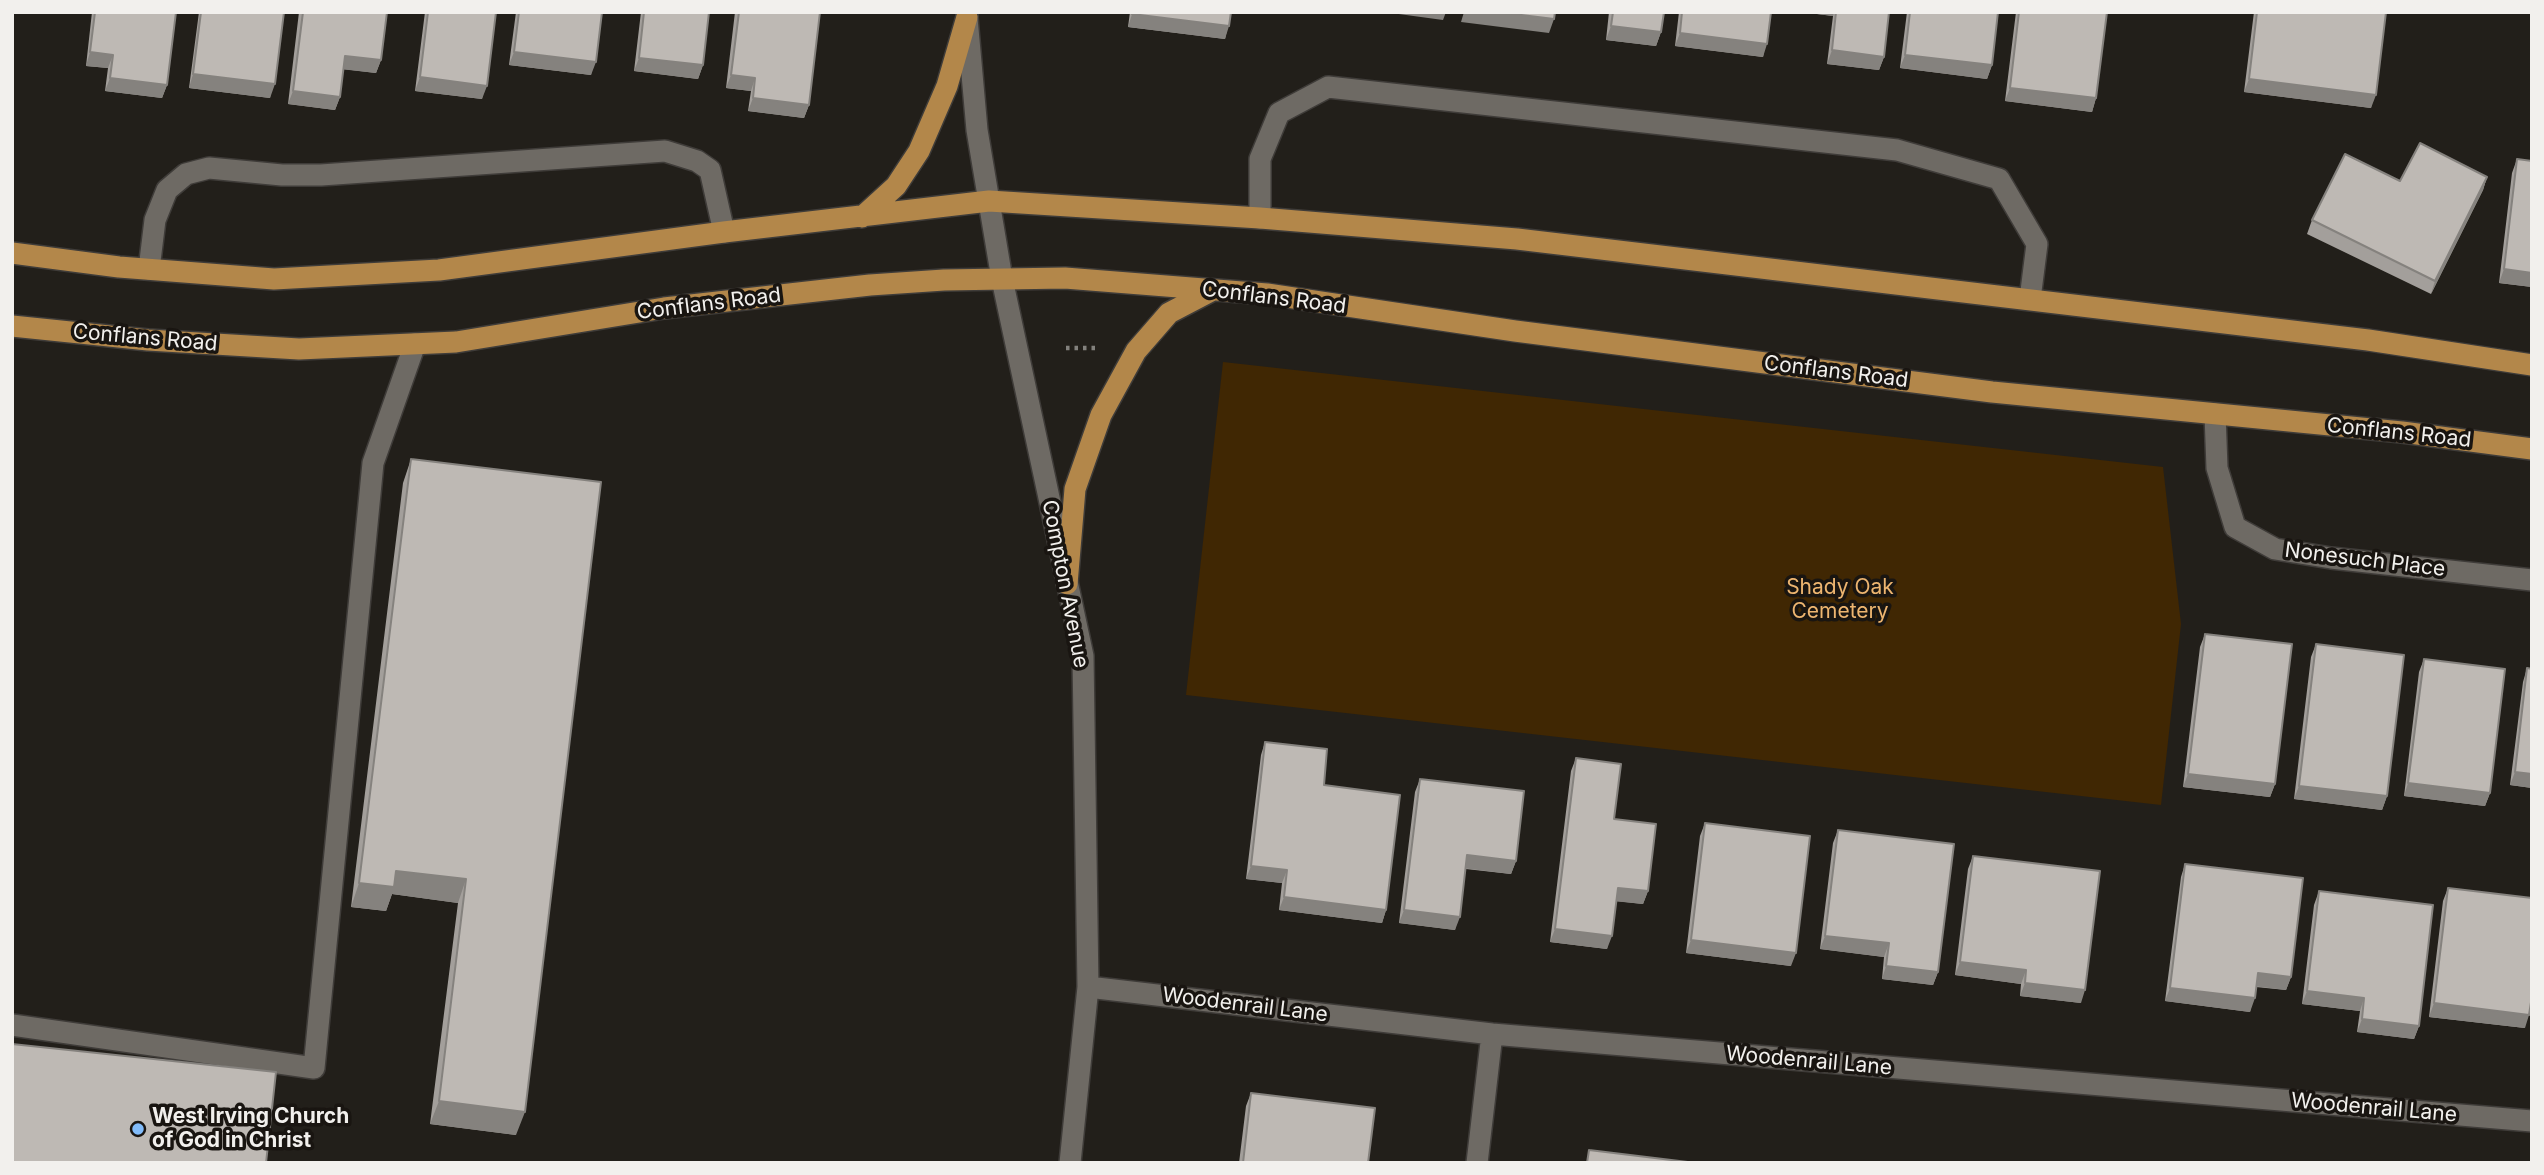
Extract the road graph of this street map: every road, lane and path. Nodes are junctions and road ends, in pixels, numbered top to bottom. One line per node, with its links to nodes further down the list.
1 (967, 15): 2 (street, Compton Avenue); 3 (main road)
2 (989, 201): 3 (main road); 4 (main road); 8 (street, Compton Avenue)
3 (862, 217): 5 (main road)
4 (1260, 218): 10 (main road); 10 (street)
5 (724, 232): 7 (main road); 7 (street)
6 (12, 253): 7 (main road)
7 (149, 269)
8 (1002, 279): 9 (main road, Conflans Road); 12 (main road, Conflans Road); 19 (street, Compton Avenue)
9 (1213, 289): 16 (main road, Conflans Road); 19 (main road)
10 (2030, 299): 15 (main road)
11 (12, 326): 12 (main road, Conflans Road)
12 (415, 344): 21 (street)
13 (1066, 348): 14 (path)
14 (1104, 349)
15 (2532, 365)
16 (2214, 414): 17 (main road, Conflans Road); 18 (street, Nonesuch Place)
17 (2532, 449)
18 (2532, 580)
19 (1067, 584): 20 (street, Compton Avenue)
20 (1088, 987): 22 (street, Woodenrail Lane); 24 (street, Compton Avenue)
21 (12, 1025)
22 (1492, 1034): 23 (street, Woodenrail Lane); 25 (street)
23 (2532, 1121)
24 (1070, 1163)
25 (1477, 1163)

